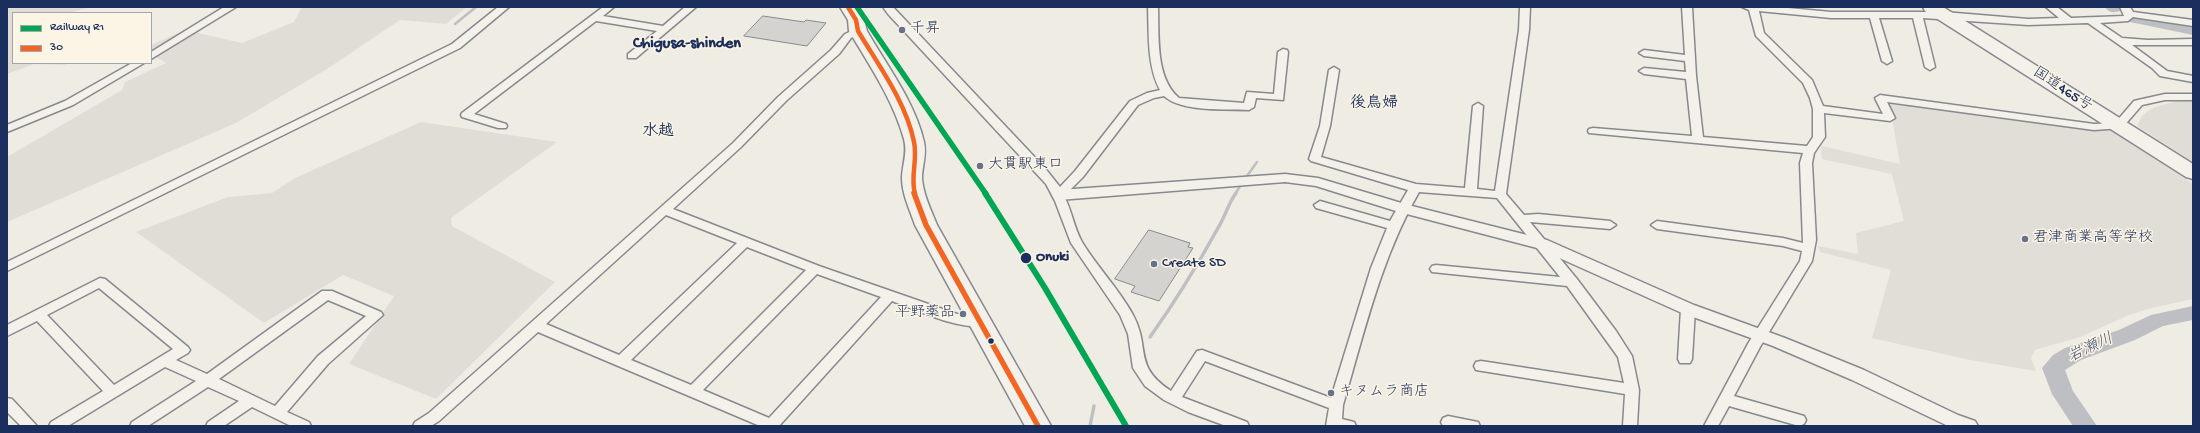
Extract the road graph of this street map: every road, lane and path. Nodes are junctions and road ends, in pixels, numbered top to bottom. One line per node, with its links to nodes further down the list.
1 (231, 7): 25 (street)
2 (504, 7): 60 (street)
3 (610, 7): 15 (street)
4 (692, 7): 19 (street)
5 (848, 7): 20 (highway)
6 (888, 7): 48 (street)
7 (1153, 7): 35 (street)
8 (1525, 7): 49 (street)
9 (1687, 7): 27 (street)
10 (1751, 7): 14 (street); 38 (street)
11 (2051, 7): 17 (street)
12 (2128, 10): 16 (street); 18 (street)
13 (1931, 12): 14 (street); 17 (street); 30 (street); 40 (highway, 国道465号)
14 (1874, 16): 28 (street)
15 (595, 18): 19 (street); 39 (street)
16 (2091, 21): 17 (street); 21 (street)
17 (2070, 22)
18 (2193, 23)
19 (665, 29): 26 (street)
20 (858, 31): 52 (street); 67 (highway)
21 (2119, 41): 22 (street); 34 (street)
22 (2193, 42)
23 (1283, 52): 35 (street)
24 (1644, 53): 27 (street)
25 (152, 55)
26 (632, 56)
27 (1690, 60): 33 (street)
28 (1887, 61)
29 (137, 64): 41 (street)
30 (1930, 67)
31 (1334, 70): 46 (street)
32 (1644, 71): 33 (street)
33 (1691, 76): 43 (street)
34 (2193, 79)
35 (1166, 92): 48 (street)
36 (2193, 97): 40 (street)
37 (1478, 106): 47 (street)
38 (1818, 109): 40 (street); 44 (street)
39 (502, 126)
40 (2118, 126): 45 (highway, 国道465号)
41 (7, 129)
42 (1593, 131): 43 (street)
43 (1698, 142): 44 (street)
44 (1810, 150): 59 (street)
45 (2193, 173)
46 (1415, 188): 47 (street); 51 (street)
47 (1471, 191): 49 (street)
48 (1059, 195): 51 (street); 79 (street)
49 (1500, 195): 53 (street)
50 (1320, 205): 56 (street)
51 (1404, 209): 56 (street); 58 (street)
52 (663, 210): 57 (street); 68 (street)
53 (1523, 219): 54 (street); 58 (street)
54 (1610, 225)
55 (1657, 225): 59 (street)
56 (1394, 226): 83 (street)
57 (745, 242): 61 (street); 72 (street)
58 (1542, 244): 63 (street); 65 (street)
59 (1808, 248): 70 (street)
60 (7, 267)
61 (815, 269): 64 (street); 78 (street)
62 (1436, 269): 63 (street)
63 (1572, 282): 76 (street)
64 (890, 295): 67 (street); 87 (street)
65 (1688, 309): 70 (street); 71 (street)
66 (39, 315): 69 (street); 73 (street); 77 (street)
67 (980, 322): 95 (highway)
68 (535, 325): 72 (street); 94 (street)
69 (7, 331)
70 (1761, 336): 80 (street); 100 (street)
71 (1685, 359)
72 (622, 360): 78 (street)
73 (163, 362): 75 (street); 77 (street)
74 (1482, 366): 76 (street)
75 (208, 380): 81 (street); 84 (street); 91 (street)
76 (1632, 390): 98 (street)
77 (112, 392): 90 (street)
78 (693, 392): 87 (street)
79 (1173, 399): 83 (street); 96 (street)
80 (1725, 399): 85 (street); 99 (street)
81 (251, 401): 84 (street); 92 (street)
82 (7, 403): 89 (street)
83 (1336, 405): 88 (street)
84 (277, 414): 93 (street)
85 (1800, 420)
86 (1448, 422): 97 (street)
87 (771, 425)
88 (1339, 425)
89 (30, 426)
90 (56, 426)
91 (137, 426)
92 (213, 426)
93 (304, 426)
94 (420, 426)
95 (1038, 426)
96 (1242, 426)
97 (1473, 426)
98 (1630, 426)
99 (1711, 426)
100 (1969, 426)

